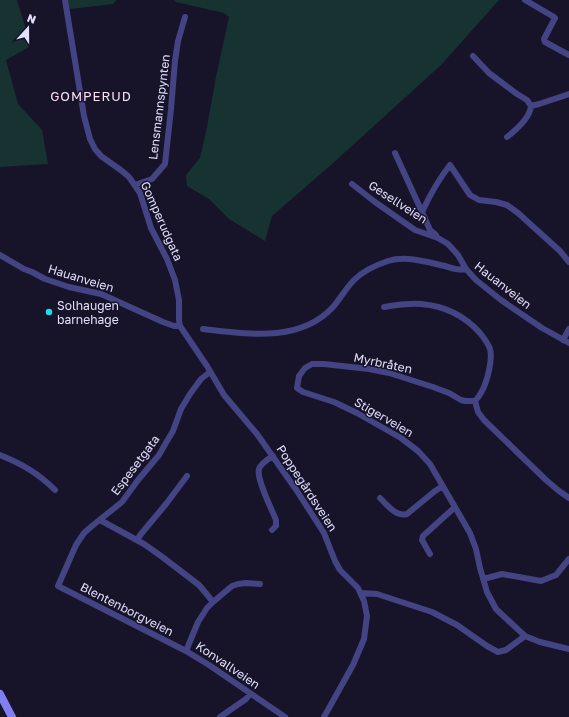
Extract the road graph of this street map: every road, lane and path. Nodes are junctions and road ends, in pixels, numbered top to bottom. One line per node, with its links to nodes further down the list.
1 (65, 0): 11 (street, Gomperudgata)
2 (525, 0): 4 (street)
3 (184, 17): 11 (street, Lensmannspynten)
4 (569, 55)
5 (473, 56): 7 (street)
6 (569, 94): 7 (street)
7 (531, 106): 8 (street)
8 (507, 138)
9 (395, 153): 12 (street)
10 (352, 184): 13 (street, Gesellveien)
11 (135, 185): 18 (street, Gomperudgata)
12 (422, 212): 13 (street); 15 (street)
13 (438, 238): 16 (street, Gesellveien)
14 (0, 255): 18 (street, Hauanveien)
15 (569, 262)
16 (466, 269): 19 (street, Hauanveien); 21 (street, Hauanveien)
17 (384, 307): 24 (street)
18 (180, 326): 22 (street, Poppegårdsveien)
19 (203, 329)
20 (569, 329): 21 (street)
21 (566, 341)
22 (210, 372): 26 (street, Poppegårdsveien); 33 (street, Espesetgata)
23 (296, 388): 24 (street, Myrbråten); 28 (street, Stigerveien)
24 (475, 401): 31 (street)
25 (0, 455): 29 (street)
26 (273, 456): 34 (street); 41 (street, Poppegårdsveien)
27 (187, 476): 35 (street)
28 (443, 486): 30 (street); 32 (street, Stigerveien)
29 (55, 490)
30 (380, 498)
31 (569, 498)
32 (455, 507): 36 (street); 38 (street, Stigerveien)
33 (100, 520): 35 (street); 40 (street, Espesetgata)
34 (272, 530)
35 (137, 540): 42 (street)
36 (430, 554)
37 (569, 559): 38 (street)
38 (483, 579): 43 (street, Stigerveien)
39 (260, 584): 42 (street, Konvallveien)
40 (58, 586): 45 (street, Blentenborgveien)
41 (361, 593): 43 (street); 51 (street, Poppegårdsveien)
42 (213, 602): 45 (street, Konvallveien)
43 (525, 636): 44 (street)
44 (569, 649)
45 (186, 651): 47 (street, Konvallveien)
46 (0, 694): 48 (main road)
47 (250, 694): 49 (street); 50 (street, Konvallveien)
48 (12, 717)
49 (220, 717)
50 (285, 717)
51 (324, 717)

